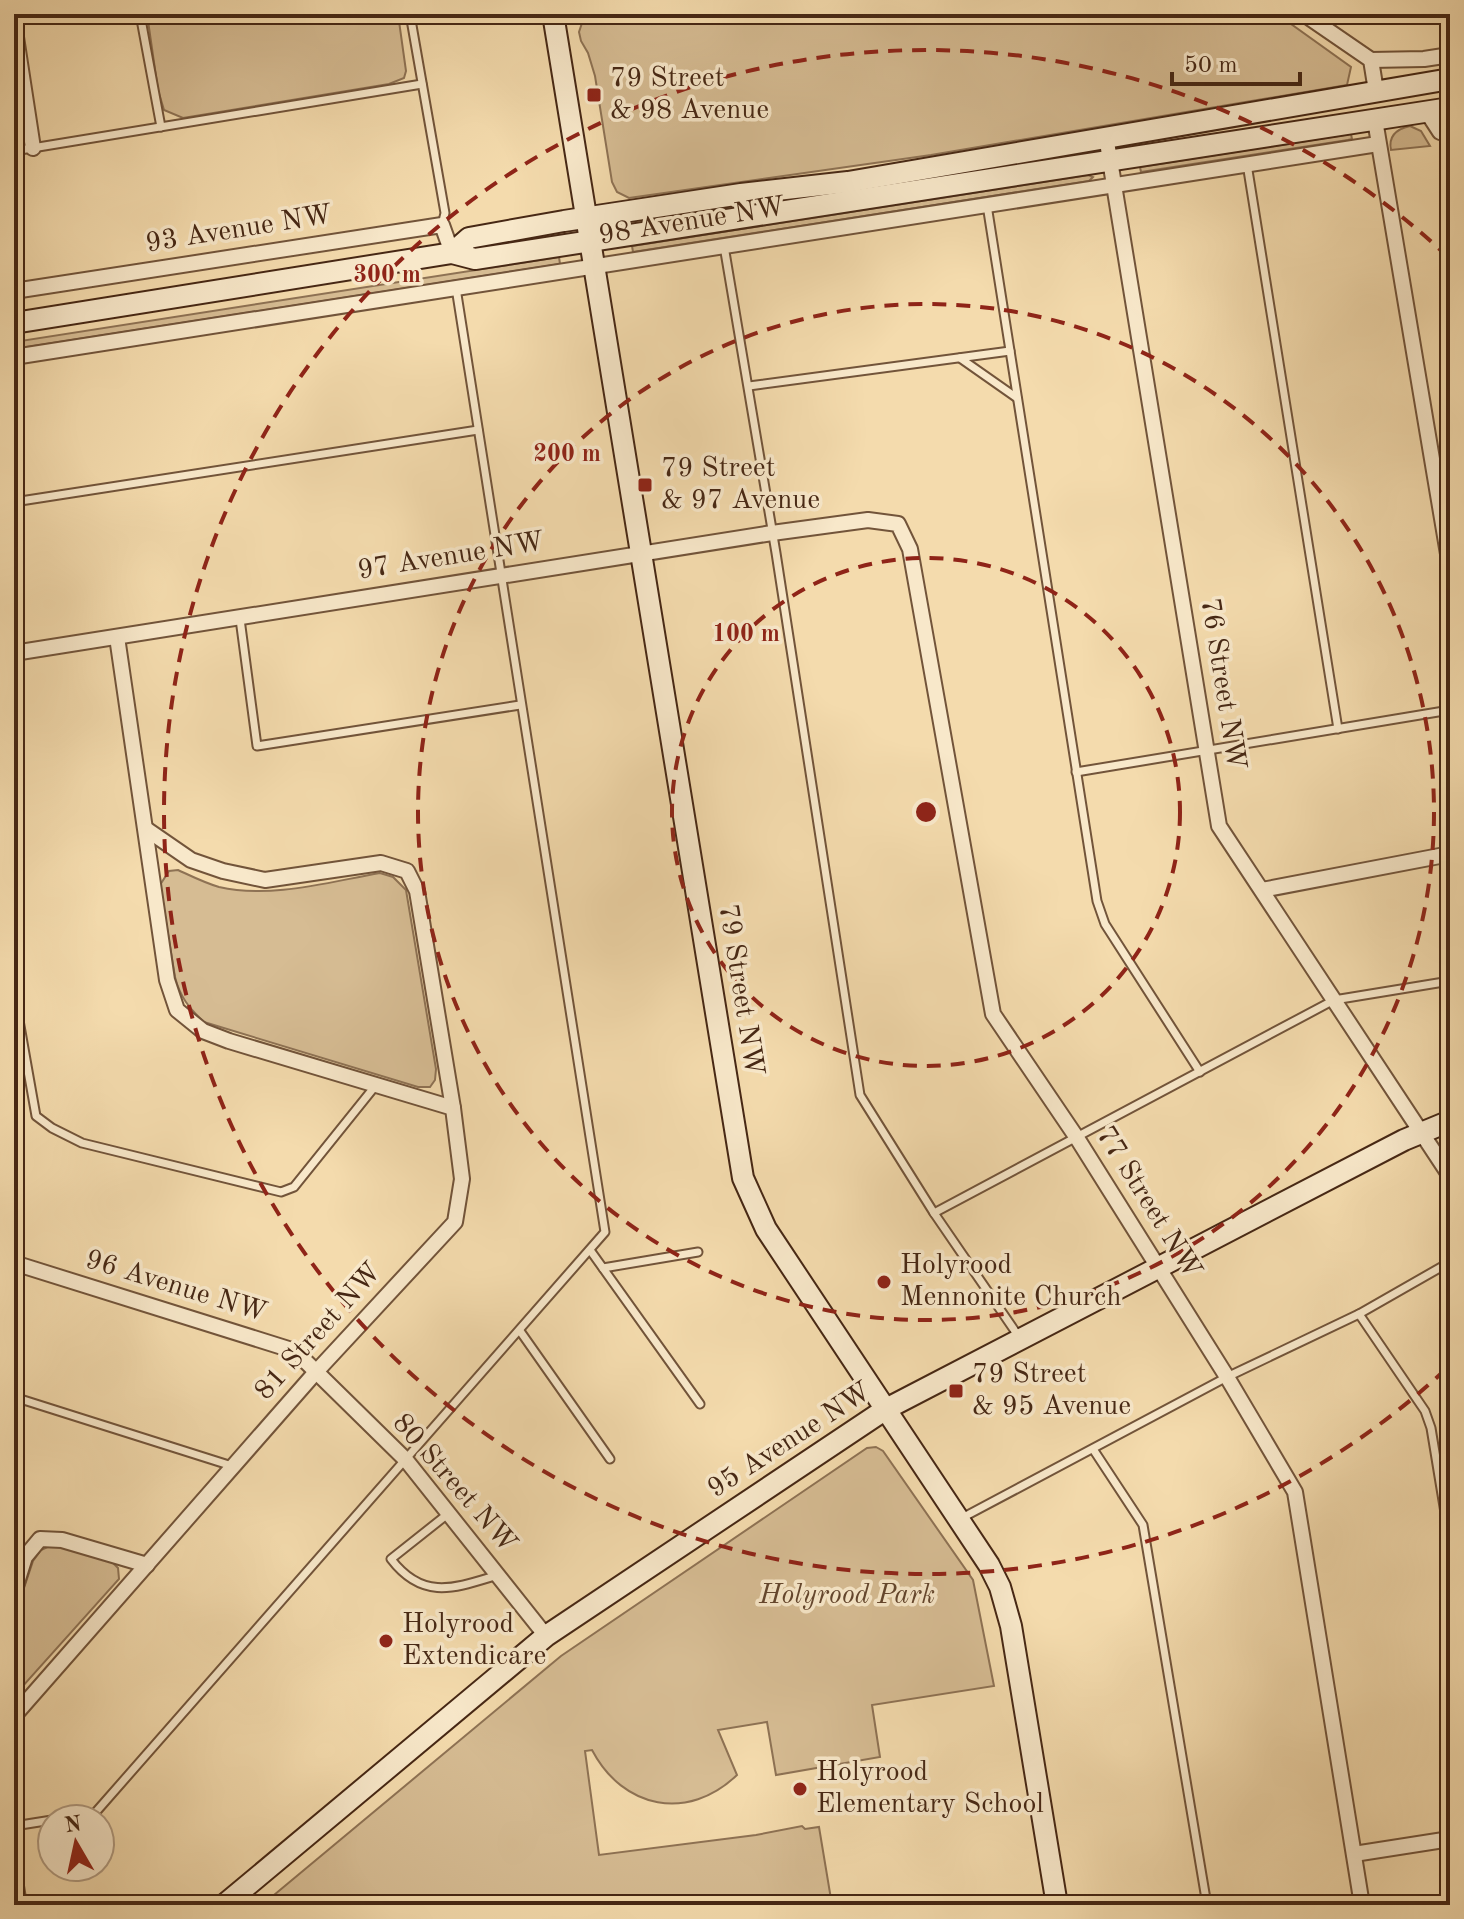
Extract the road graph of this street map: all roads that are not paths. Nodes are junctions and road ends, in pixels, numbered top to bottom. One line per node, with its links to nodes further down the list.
1 (140, 14): 14 (lane)
2 (410, 14): 9 (lane)
3 (553, 14): 24 (street, 79 Street NW)
4 (1304, 14): 7 (street)
5 (14, 24): 18 (street)
6 (1450, 55): 7 (street)
7 (1371, 60): 10 (street)
8 (1450, 79): 10 (street, 98 Avenue NW)
9 (422, 84): 14 (lane); 25 (lane)
10 (1376, 91): 16 (street, 98 Avenue NW)
11 (1450, 108): 12 (street, 98 Avenue NW)
12 (1427, 112): 13 (street, 98 Avenue NW); 15 (street)
13 (1375, 120): 17 (street); 20 (street, 98 Avenue NW)
14 (161, 127): 18 (lane)
15 (1450, 135)
16 (1106, 136): 20 (street, 76 Street NW); 24 (street, 98 Avenue NW)
17 (1378, 144): 21 (street, 98 Avenue NW); 43 (street)
18 (33, 148): 19 (lane)
19 (14, 151)
20 (1110, 162): 22 (street, 76 Street NW); 26 (street, 98 Avenue NW)
21 (1247, 164): 22 (street, 98 Avenue NW); 50 (lane)
22 (1113, 185): 23 (street, 98 Avenue NW); 51 (street, 76 Street NW)
23 (987, 205): 27 (street, 98 Avenue NW); 33 (lane)
24 (586, 217): 26 (street, 79 Street NW); 28 (street, 98 Avenue NW)
25 (442, 225): 28 (street); 31 (street, 93 Avenue NW)
26 (590, 241): 28 (street, 98 Avenue NW); 29 (street, 79 Street NW)
27 (724, 246): 29 (street, 98 Avenue NW); 36 (lane)
28 (452, 253): 32 (street, 98 Avenue NW)
29 (594, 266): 30 (street, 98 Avenue NW); 42 (street, 79 Street NW)
30 (456, 288): 34 (street, 98 Avenue NW); 38 (lane)
31 (14, 291)
32 (14, 323)
33 (1010, 351): 35 (lane); 37 (lane)
34 (14, 357)
35 (960, 358): 36 (lane); 37 (lane)
36 (749, 386): 41 (lane)
37 (1017, 398): 52 (lane)
38 (478, 430): 39 (lane); 44 (lane)
39 (14, 502)
40 (898, 524): 41 (street, 97 Avenue NW); 64 (street, 77 Street NW)
41 (772, 533): 42 (street, 97 Avenue NW); 66 (lane)
42 (641, 553): 44 (street, 97 Avenue NW); 80 (street, 79 Street NW)
43 (1450, 566)
44 (503, 574): 45 (street, 97 Avenue NW); 48 (lane)
45 (240, 619): 46 (street, 97 Avenue NW); 48 (lane)
46 (117, 637): 47 (street, 97 Avenue NW); 53 (street)
47 (14, 653)
48 (520, 705): 67 (lane)
49 (1450, 710): 50 (lane)
50 (1338, 729): 51 (lane)
51 (1207, 750): 52 (lane); 55 (street, 76 Street NW)
52 (1076, 772): 59 (lane)
53 (146, 829): 60 (street); 61 (street, 81 Street NW)
54 (1450, 854): 55 (street)
55 (1262, 890): 58 (street, 76 Street NW)
56 (1450, 981): 58 (lane)
57 (14, 992): 60 (lane)
58 (1334, 1000): 59 (lane); 63 (street, 76 Street NW)
59 (1200, 1072): 64 (lane)
60 (377, 1084): 61 (street)
61 (453, 1108): 76 (street, 81 Street NW)
62 (1450, 1121): 63 (street, 95 Avenue NW)
63 (1421, 1133): 65 (street, 76 Street NW); 72 (street, 95 Avenue NW)
64 (1077, 1138): 66 (lane); 72 (street, 77 Street NW)
65 (1450, 1176)
66 (934, 1213): 75 (lane)
67 (590, 1250): 71 (lane); 74 (lane)
68 (698, 1252): 71 (lane)
69 (1450, 1262): 73 (lane)
70 (14, 1263): 76 (street, 96 Avenue NW)
71 (603, 1268): 79 (lane)
72 (1158, 1268): 75 (street, 95 Avenue NW); 77 (street, 77 Street NW)
73 (1359, 1314): 77 (lane); 87 (lane)
74 (520, 1331): 82 (lane); 83 (lane)
75 (1020, 1340): 80 (street, 95 Avenue NW)
76 (315, 1373): 83 (street, 80 Street NW); 84 (street, 81 Street NW)
77 (1227, 1377): 81 (lane); 97 (street, 77 Street NW)
78 (14, 1397): 84 (lane)
79 (700, 1404)
80 (886, 1409): 86 (street, 79 Street NW); 91 (street, 95 Avenue NW)
81 (1093, 1449): 86 (lane); 102 (lane)
82 (610, 1459)
83 (406, 1460): 85 (street, 80 Street NW); 93 (lane)
84 (234, 1467): 88 (street, 81 Street NW)
85 (449, 1513): 89 (street, 80 Street NW); 89 (lane)
86 (960, 1519): 101 (street, 79 Street NW)
87 (1450, 1543)
88 (147, 1565): 90 (street); 92 (street, 81 Street NW)
89 (498, 1575): 91 (street, 80 Street NW)
90 (14, 1592)
91 (546, 1636): 100 (street, 95 Avenue NW)
92 (14, 1716)
93 (104, 1803)
94 (36, 1822): 95 (lane)
95 (14, 1826)
96 (1450, 1839): 97 (street)
97 (1354, 1854): 103 (street, 77 Street NW)
98 (14, 1874): 99 (street)
99 (19, 1905)
100 (224, 1905)
101 (1057, 1905)
102 (1207, 1905)
103 (1362, 1905)

